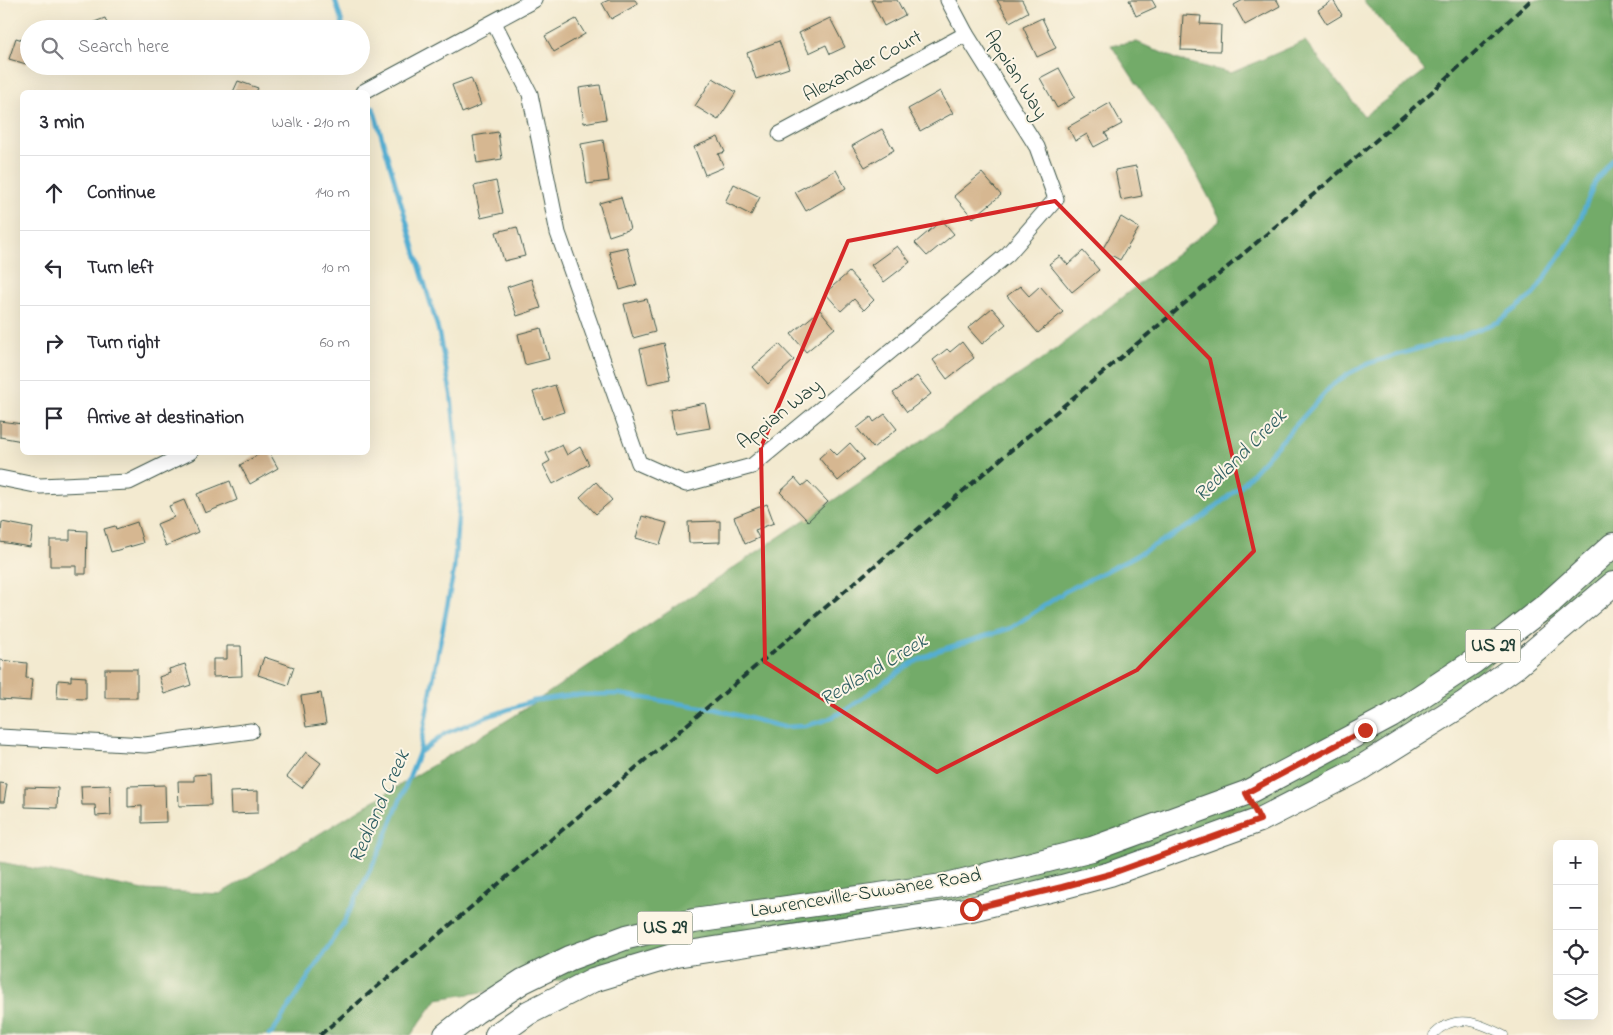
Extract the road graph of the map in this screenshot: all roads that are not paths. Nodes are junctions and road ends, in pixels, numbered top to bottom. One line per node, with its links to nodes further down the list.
1 (534, 0): 3 (street)
2 (948, 0): 4 (street, Appian Way)
3 (494, 23): 4 (street, Appian Way); 5 (street)
4 (966, 34): 6 (street, Alexander Court)
5 (367, 90)
6 (780, 134)
7 (184, 455): 8 (street)
8 (0, 478)
9 (1612, 548): 13 (main road, Lawrenceville-Suwanee Road / US 29)
10 (1613, 584): 14 (main road, Lawrenceville-Suwanee Road / US 29)
11 (250, 731): 12 (street)
12 (0, 737)
13 (1246, 793): 14 (main road); 15 (main road, Lawrenceville-Suwanee Road / US 29)
14 (1260, 820): 16 (main road, Lawrenceville-Suwanee Road / US 29)
15 (818, 904): 16 (main road); 17 (main road, Lawrenceville-Suwanee Road / US 29)
16 (824, 932): 18 (main road, Lawrenceville-Suwanee Road / US 29)
17 (446, 1035)
18 (497, 1035)
19 (1433, 1035): 20 (lane)
20 (1504, 1035)

